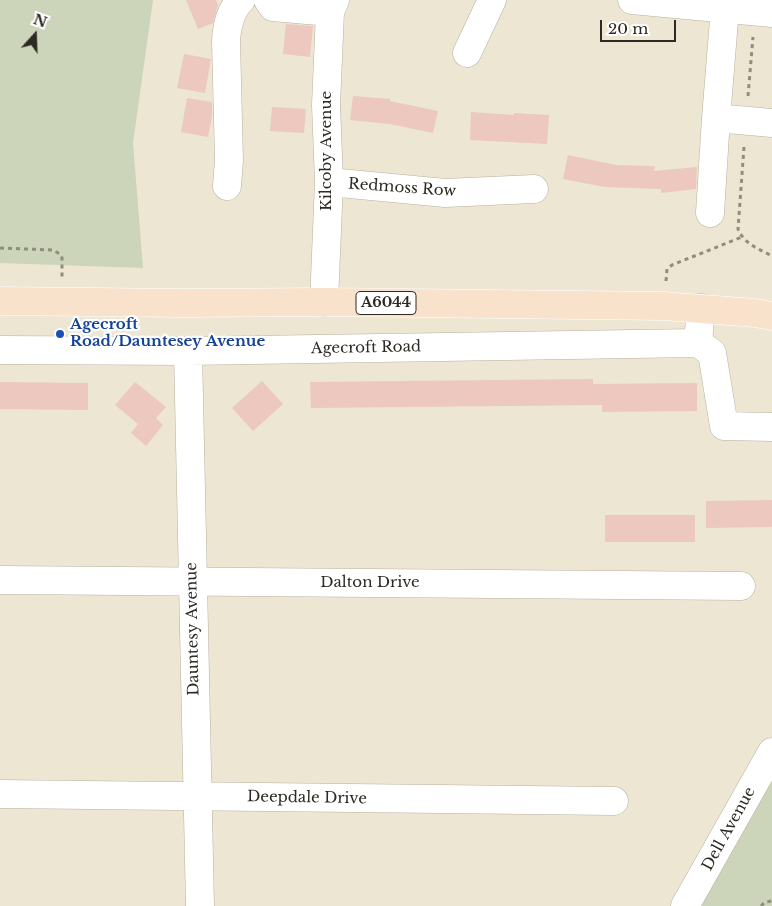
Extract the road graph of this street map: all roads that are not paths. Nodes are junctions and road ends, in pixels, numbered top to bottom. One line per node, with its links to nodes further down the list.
1 (241, 0): 12 (street)
2 (268, 0): 5 (street)
3 (492, 0): 8 (street)
4 (632, 0): 6 (street)
5 (332, 6): 11 (street, Kilcoby Avenue)
6 (729, 6): 7 (street); 9 (street)
7 (772, 13)
8 (467, 53)
9 (716, 118): 10 (street); 14 (street)
10 (772, 123)
11 (329, 182): 13 (street, Redmoss Row); 16 (street, Kilcoby Avenue)
12 (227, 186)
13 (534, 189)
14 (710, 212)
15 (0, 301): 16 (main road, A6044)
16 (324, 302): 17 (main road, A6044)
17 (701, 308): 18 (main road, A6044); 19 (street)
18 (772, 316)
19 (698, 343): 21 (street, Agecroft Road); 22 (street)
20 (0, 350): 21 (street, Agecroft Road)
21 (188, 351): 24 (street, Dauntesy Avenue)
22 (772, 426)
23 (0, 580): 24 (street, Dalton Drive)
24 (192, 582): 25 (street, Dalton Drive); 28 (street, Dauntesy Avenue)
25 (741, 586)
26 (772, 752): 31 (street, Dell Avenue)
27 (0, 794): 28 (street, Deepdale Drive)
28 (196, 797): 29 (street, Deepdale Drive); 30 (street, Dauntesy Avenue)
29 (614, 801)
30 (200, 906)
31 (685, 906)

